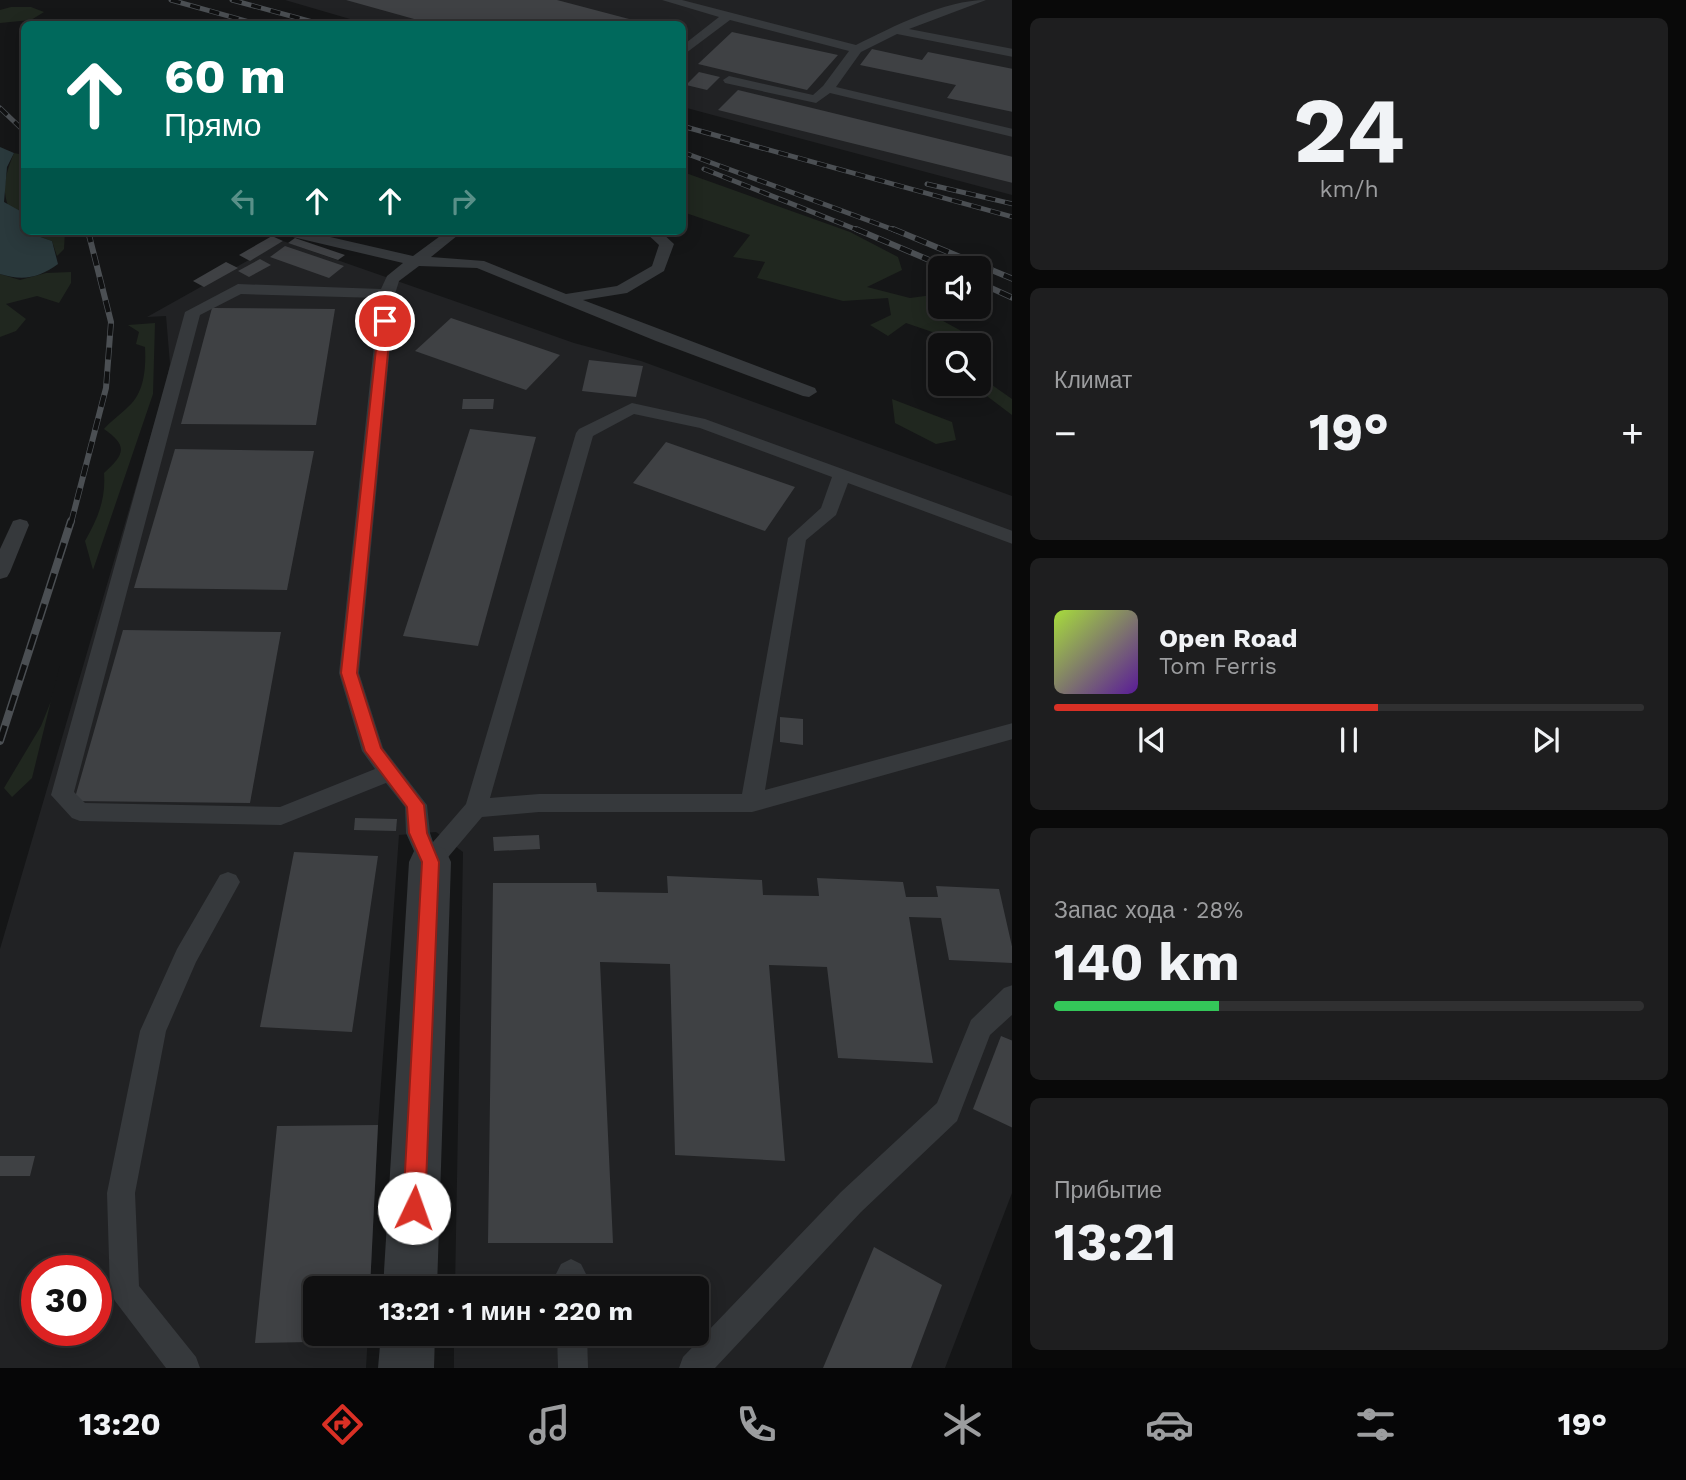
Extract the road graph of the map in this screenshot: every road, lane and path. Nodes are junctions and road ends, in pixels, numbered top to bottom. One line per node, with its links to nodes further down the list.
1 (668, 0): 3 (lane)
2 (980, 0): 4 (lane)
3 (727, 16): 5 (lane); 6 (lane)
4 (895, 30): 6 (lane); 7 (lane)
5 (686, 49)
6 (857, 49): 9 (lane)
7 (1012, 53)
8 (729, 80): 9 (lane)
9 (828, 89): 10 (lane)
10 (1012, 133)
11 (302, 235): 14 (lane)
12 (450, 235): 14 (lane)
13 (656, 235): 16 (lane)
14 (413, 261): 15 (lane); 16 (lane)
15 (387, 294): 23 (lane); 23 (lane)
16 (566, 299): 17 (lane)
17 (809, 392)
18 (842, 474): 20 (lane); 24 (lane); 25 (lane)
19 (20, 525): 21 (lane)
20 (1012, 538)
21 (0, 572)
22 (1012, 731): 24 (lane)
23 (390, 772): 26 (lane)
24 (752, 803): 25 (lane)
25 (476, 808): 26 (lane)
26 (430, 862): 29 (street)
27 (228, 882): 32 (lane)
28 (1012, 996): 35 (lane)
29 (411, 1276)
30 (407, 1346): 33 (street)
31 (572, 1346): 34 (lane)
32 (185, 1368)
33 (406, 1368)
34 (573, 1368)
35 (694, 1368)

